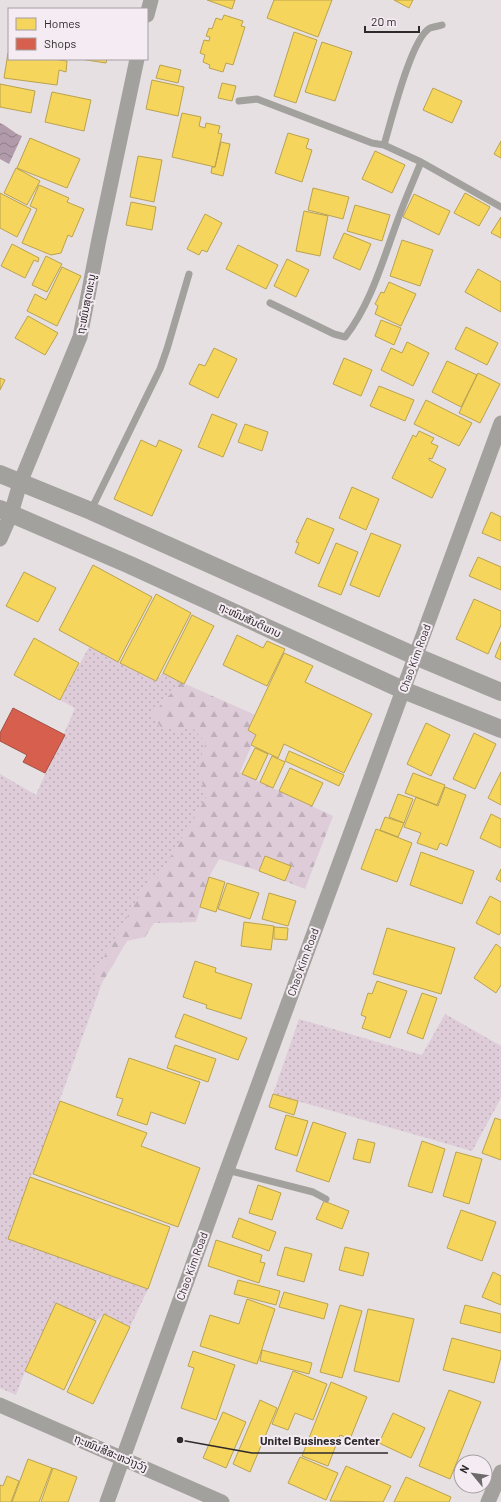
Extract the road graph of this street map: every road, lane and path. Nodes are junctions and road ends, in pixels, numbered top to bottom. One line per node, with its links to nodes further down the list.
1 (150, 0): 2 (street)
2 (148, 10)
3 (442, 25): 6 (lane)
4 (137, 60): 13 (street, ຖະໜົນສຸດທະນູ)
5 (239, 101): 6 (lane)
6 (384, 145): 7 (lane)
7 (421, 162): 8 (lane); 10 (lane)
8 (501, 207)
9 (188, 274): 14 (lane)
10 (270, 303)
11 (501, 423): 17 (street, Chao Kim Road)
12 (0, 474): 13 (street)
13 (20, 483): 14 (street); 15 (street, ຖະໜົນສຸດທະນູ)
14 (91, 511): 17 (street)
15 (6, 512): 16 (street, ຖະໜົນສຸດທະນູ); 18 (street, ຖະໜົນສັນຕິພາບ)
16 (0, 539)
17 (415, 656): 18 (street, Chao Kim Road); 19 (street)
18 (403, 690): 20 (street, ຖະໜົນສັນຕິພາບ); 21 (street, Chao Kim Road)
19 (501, 692)
20 (501, 730)
21 (226, 1170): 22 (lane); 24 (street, Chao Kim Road)
22 (326, 1199)
23 (0, 1405): 24 (street, ຖະໜົນສີສະຫວ່າງວົງ)
24 (122, 1458): 26 (street, Chao Kim Road); 27 (street, ຖະໜົນສີສະຫວ່າງວົງ)
25 (501, 1472): 28 (street)
26 (107, 1502)
27 (222, 1502)
28 (488, 1502)

